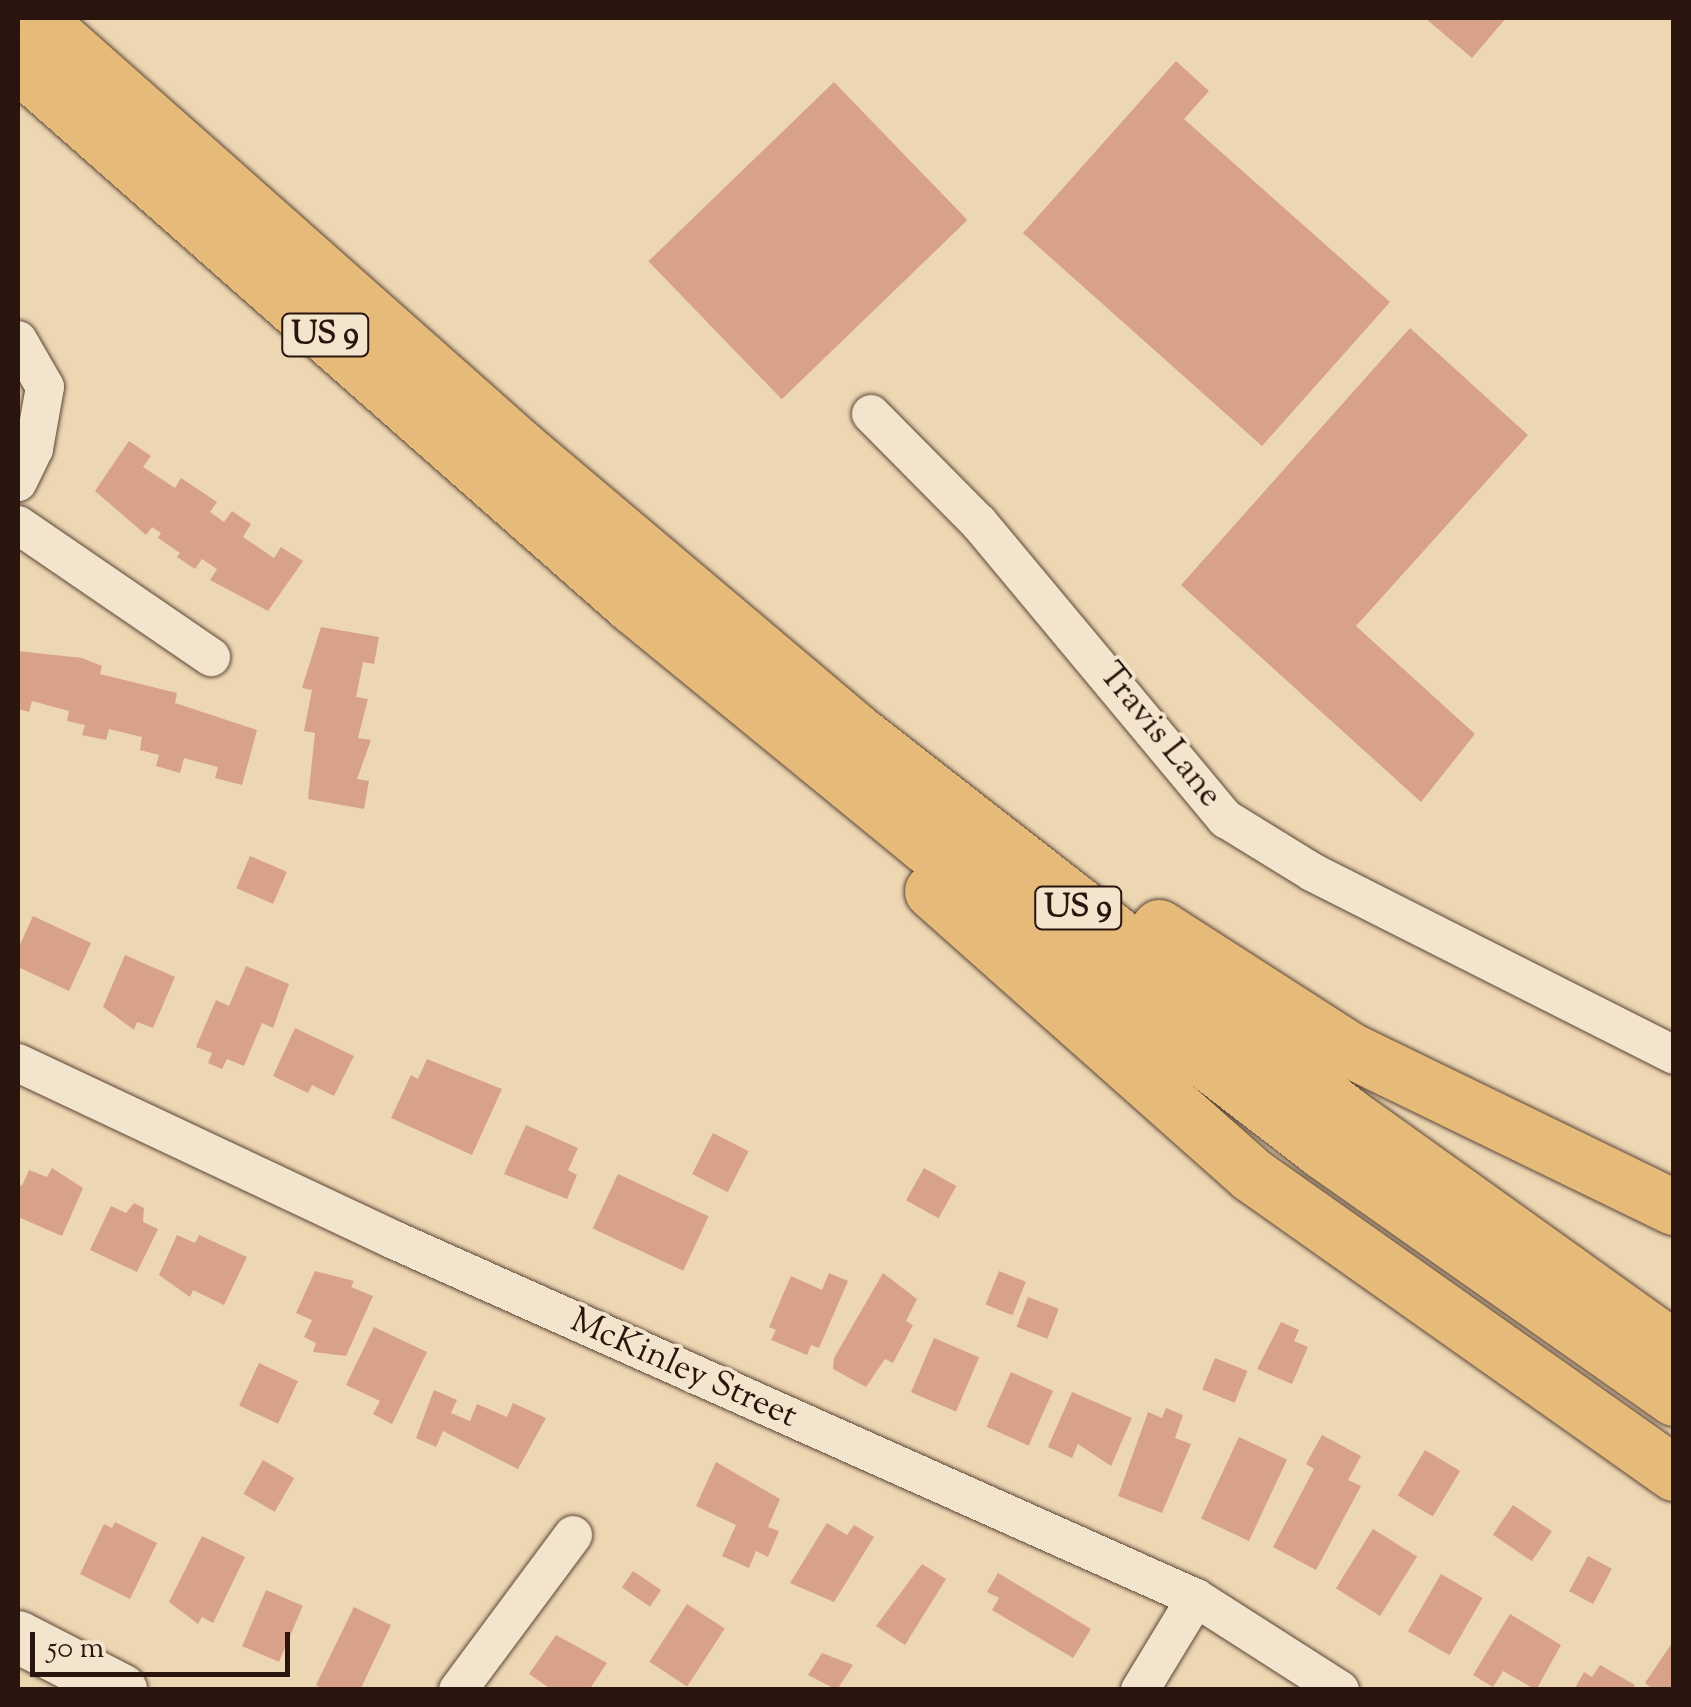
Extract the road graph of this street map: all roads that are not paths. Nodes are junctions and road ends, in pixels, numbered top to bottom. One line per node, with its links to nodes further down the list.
1 (36, 18): 5 (highway, US 9)
2 (18, 64): 8 (highway, US 9)
3 (18, 340): 6 (street)
4 (871, 414): 10 (street, Travis Lane)
5 (522, 448): 12 (highway); 13 (highway, US 9)
6 (18, 482)
7 (18, 525): 9 (street)
8 (633, 606): 13 (highway, US 9); 14 (highway)
9 (211, 657)
10 (1674, 1055)
11 (18, 1063): 16 (street, McKinley Street)
12 (1674, 1207)
13 (1660, 1364)
14 (1674, 1473)
15 (574, 1535): 19 (street)
16 (1196, 1598): 20 (street); 21 (street, McKinley Street)
17 (18, 1637): 18 (street)
18 (121, 1690)
19 (458, 1690)
20 (1140, 1690)
21 (1340, 1690)

